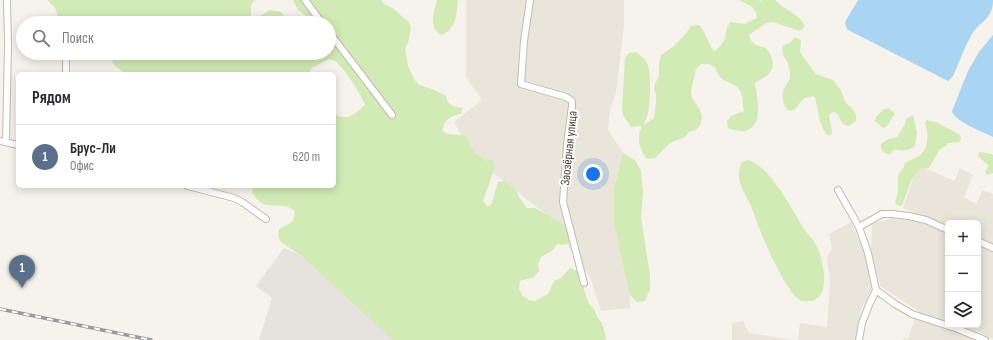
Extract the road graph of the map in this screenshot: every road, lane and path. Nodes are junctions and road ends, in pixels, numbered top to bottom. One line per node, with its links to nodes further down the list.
1 (7, 0): 9 (street)
2 (304, 0): 4 (street)
3 (530, 0): 18 (street, Заозёрная улица)
4 (317, 16)
5 (336, 41): 8 (street)
6 (66, 60): 7 (street)
7 (66, 72)
8 (392, 115)
9 (3, 141): 10 (street)
10 (16, 144)
11 (196, 188): 13 (street)
12 (838, 190): 14 (street)
13 (266, 219)
14 (859, 227): 15 (street); 19 (street)
15 (945, 229)
16 (981, 242): 17 (street)
17 (993, 248)
18 (584, 283)
19 (876, 290): 20 (street); 21 (street)
20 (859, 340)
21 (985, 340)

